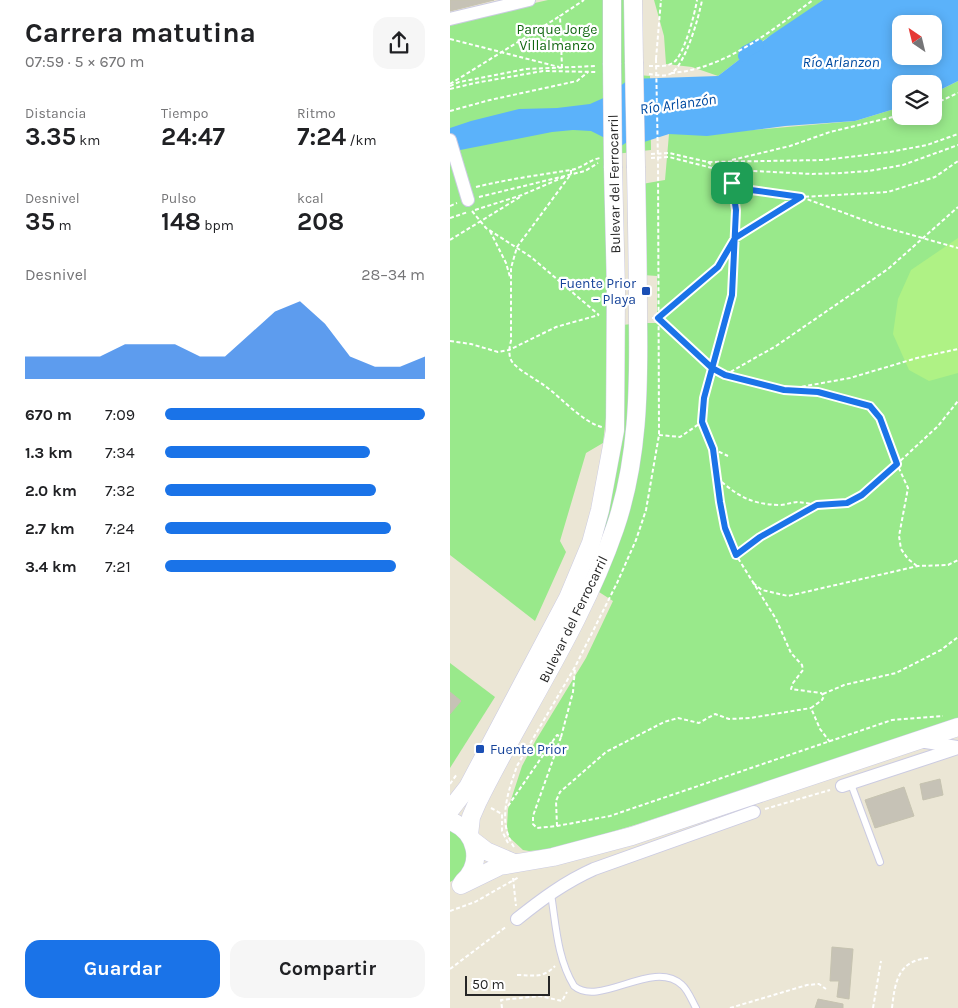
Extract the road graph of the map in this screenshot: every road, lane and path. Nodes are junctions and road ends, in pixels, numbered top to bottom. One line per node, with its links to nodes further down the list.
1 (529, 0): 10 (street)
2 (584, 0): 9 (path)
3 (612, 0): 13 (main road, Bulevar del Ferrocarril)
4 (633, 0): 14 (main road, Bulevar del Ferrocarril)
5 (661, 0): 49 (path, bridge)
6 (697, 0): 14 (path)
7 (702, 0): 17 (path)
8 (813, 0): 17 (path)
9 (560, 16): 12 (path); 15 (path)
10 (450, 19)
11 (450, 39): 12 (path)
12 (501, 52): 15 (path); 18 (path)
13 (607, 67): 15 (path); 16 (path); 30 (main road, Bulevar del Ferrocarril, bridge)
14 (639, 67): 17 (path); 26 (main road, Bulevar del Ferrocarril, bridge)
15 (562, 69): 16 (path); 18 (path); 18 (path)
16 (588, 72): 21 (path)
17 (671, 73)
18 (450, 87)
19 (958, 94): 20 (path)
20 (942, 101)
21 (450, 111)
22 (892, 118): 27 (path)
23 (957, 136): 27 (path)
24 (450, 140): 36 (street)
25 (958, 145): 31 (path)
26 (641, 161): 29 (path); 31 (path); 87 (main road, Bulevar del Ferrocarril)
27 (729, 161): 29 (path)
28 (958, 161): 37 (path)
29 (708, 162): 31 (path)
30 (606, 163): 32 (path); 33 (path); 83 (main road, Bulevar del Ferrocarril)
31 (716, 169): 34 (path)
32 (571, 170): 33 (path); 36 (path)
33 (571, 174): 35 (path); 36 (path); 46 (path)
34 (732, 183): 37 (path); 43 (path)
35 (522, 196): 36 (path); 41 (path)
36 (467, 197): 38 (path); 40 (path); 41 (path)
37 (801, 197): 43 (path); 44 (path)
38 (450, 206)
39 (958, 207): 44 (path)
40 (450, 218)
41 (480, 223): 42 (path); 45 (path)
42 (490, 230): 46 (path); 48 (path)
43 (735, 238): 49 (path); 53 (path)
44 (925, 239): 47 (path); 54 (path)
45 (450, 240)
46 (517, 248): 48 (path); 52 (path)
47 (958, 248)
48 (511, 279): 52 (path)
49 (658, 318): 53 (path)
50 (450, 341): 52 (path)
51 (958, 349): 55 (path)
52 (508, 350): 58 (path)
53 (712, 368): 54 (path); 57 (path)
54 (725, 375): 55 (path)
55 (784, 390): 62 (path)
56 (958, 401): 62 (path)
57 (702, 422): 59 (path); 60 (path)
58 (606, 428)
59 (659, 435)
60 (713, 449): 61 (path); 63 (path)
61 (728, 456)
62 (897, 464): 64 (path); 67 (path)
63 (717, 478): 64 (path); 65 (path)
64 (817, 505): 65 (path)
65 (736, 555): 68 (path)
66 (958, 560): 67 (path)
67 (918, 566): 68 (path)
68 (751, 581): 71 (path)
69 (958, 637): 71 (path)
70 (575, 667): 75 (path)
71 (823, 694): 72 (path)
72 (811, 708): 77 (path); 86 (path)
73 (943, 716): 77 (path)
74 (958, 727): 76 (main road)
75 (561, 737): 86 (path); 88 (path)
76 (917, 741): 78 (street); 88 (main road)
77 (830, 742): 86 (path)
78 (958, 748): 81 (street)
79 (460, 770): 80 (path)
80 (450, 784)
81 (846, 785): 84 (path); 89 (lane)
82 (490, 807): 88 (path)
83 (450, 810)
84 (754, 812): 91 (street)
85 (450, 821): 87 (main road)
86 (557, 826)
87 (471, 838): 88 (main road); 90 (main road, Bulevar del Ferrocarril)
88 (513, 854): 90 (main road)
89 (880, 862)
90 (456, 887)
91 (551, 892): 93 (street); 95 (lane)
92 (450, 911): 93 (path)
93 (517, 919): 97 (path)
94 (929, 958): 107 (path)
95 (563, 960): 98 (path); 99 (lane)
96 (881, 961): 106 (path)
97 (450, 969)
98 (517, 975)
99 (574, 986): 102 (lane); 103 (path)
100 (826, 989): 105 (path)
101 (626, 993): 104 (lane)
102 (594, 1000)
103 (502, 1008)
104 (696, 1008)
105 (730, 1008)
106 (873, 1008)
107 (892, 1008)

